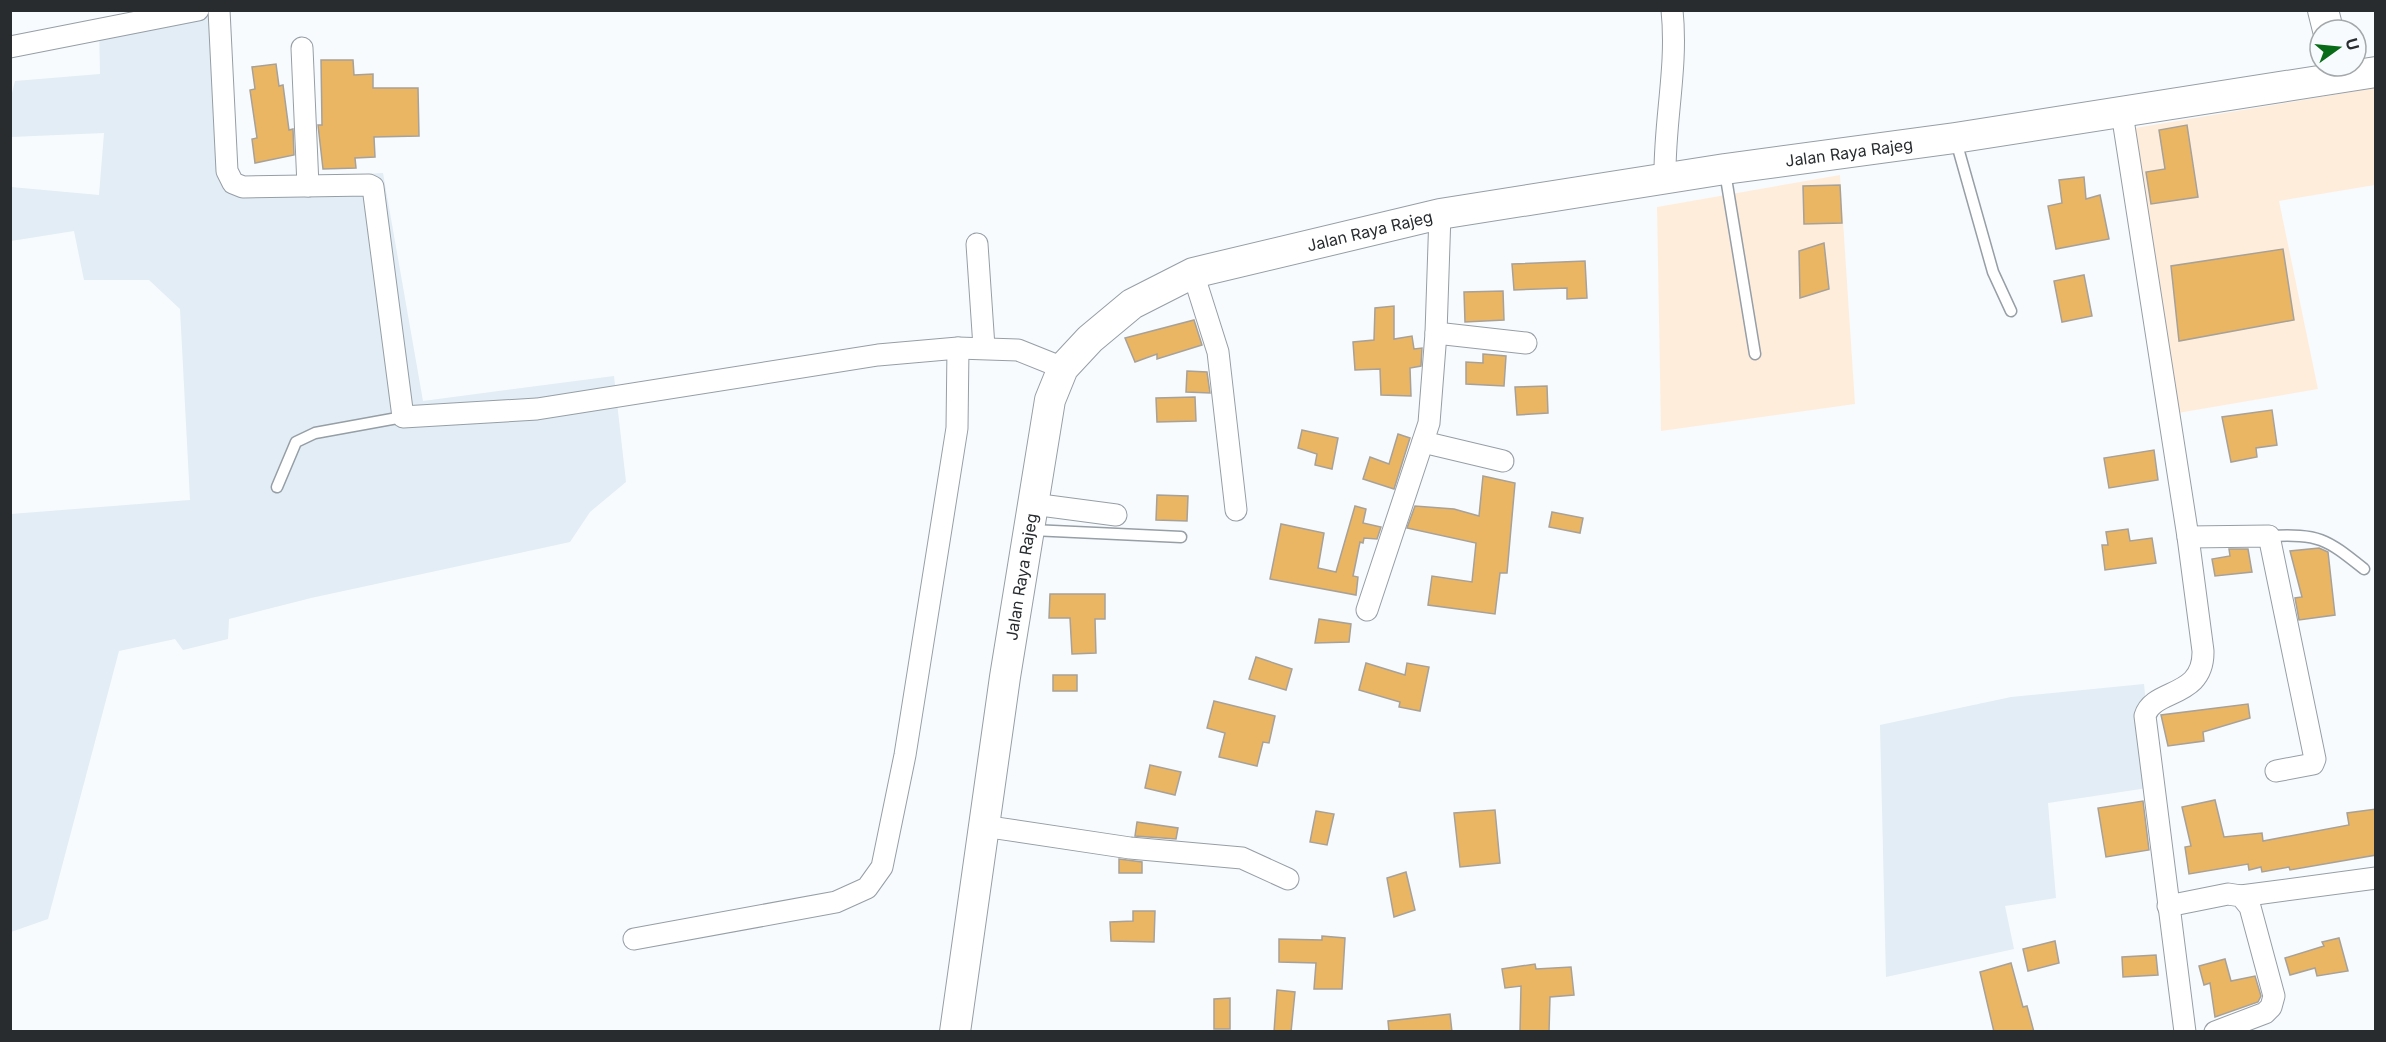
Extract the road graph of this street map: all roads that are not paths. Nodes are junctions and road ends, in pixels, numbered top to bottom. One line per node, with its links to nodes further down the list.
1 (198, 10): 4 (street)
2 (219, 10): 11 (street)
3 (1672, 10): 10 (street)
4 (10, 47)
5 (302, 48): 11 (street)
6 (2308, 77): 7 (main road, Jalan Raya Rajeg)
7 (2122, 112): 8 (main road, Jalan Raya Rajeg); 31 (street)
8 (1955, 138): 9 (main road, Jalan Raya Rajeg); 15 (lane)
9 (1725, 169): 10 (main road, Jalan Raya Rajeg); 20 (lane)
10 (1665, 178): 12 (main road, Jalan Raya Rajeg)
11 (308, 186): 22 (street)
12 (1440, 214): 14 (main road, Jalan Raya Rajeg); 16 (street)
13 (977, 244): 18 (street)
14 (1193, 273): 21 (main road, Jalan Raya Rajeg); 26 (street)
15 (2011, 312)
16 (1436, 333): 17 (street); 23 (street)
17 (1526, 343)
18 (984, 347): 19 (street); 21 (street)
19 (958, 348): 22 (street); 40 (street)
20 (1755, 354)
21 (1063, 368): 28 (main road, Jalan Raya Rajeg)
22 (403, 417): 25 (lane)
23 (1424, 442): 24 (street); 33 (street)
24 (1503, 461)
25 (277, 487)
26 (1236, 510)
27 (1116, 515): 28 (street)
28 (1031, 517): 30 (lane); 35 (main road, Jalan Raya Rajeg)
29 (2269, 536): 31 (street); 32 (lane); 34 (street)
30 (1181, 537)
31 (2188, 537): 39 (street)
32 (2364, 569)
33 (1367, 610)
34 (2276, 771)
35 (983, 826): 37 (street); 41 (main road, Jalan Raya Rajeg)
36 (2376, 878): 38 (street)
37 (1288, 879)
38 (2241, 896): 39 (street); 43 (street)
39 (2168, 906): 42 (street)
40 (633, 939)
41 (955, 1032)
42 (2185, 1032)
43 (2215, 1032)

